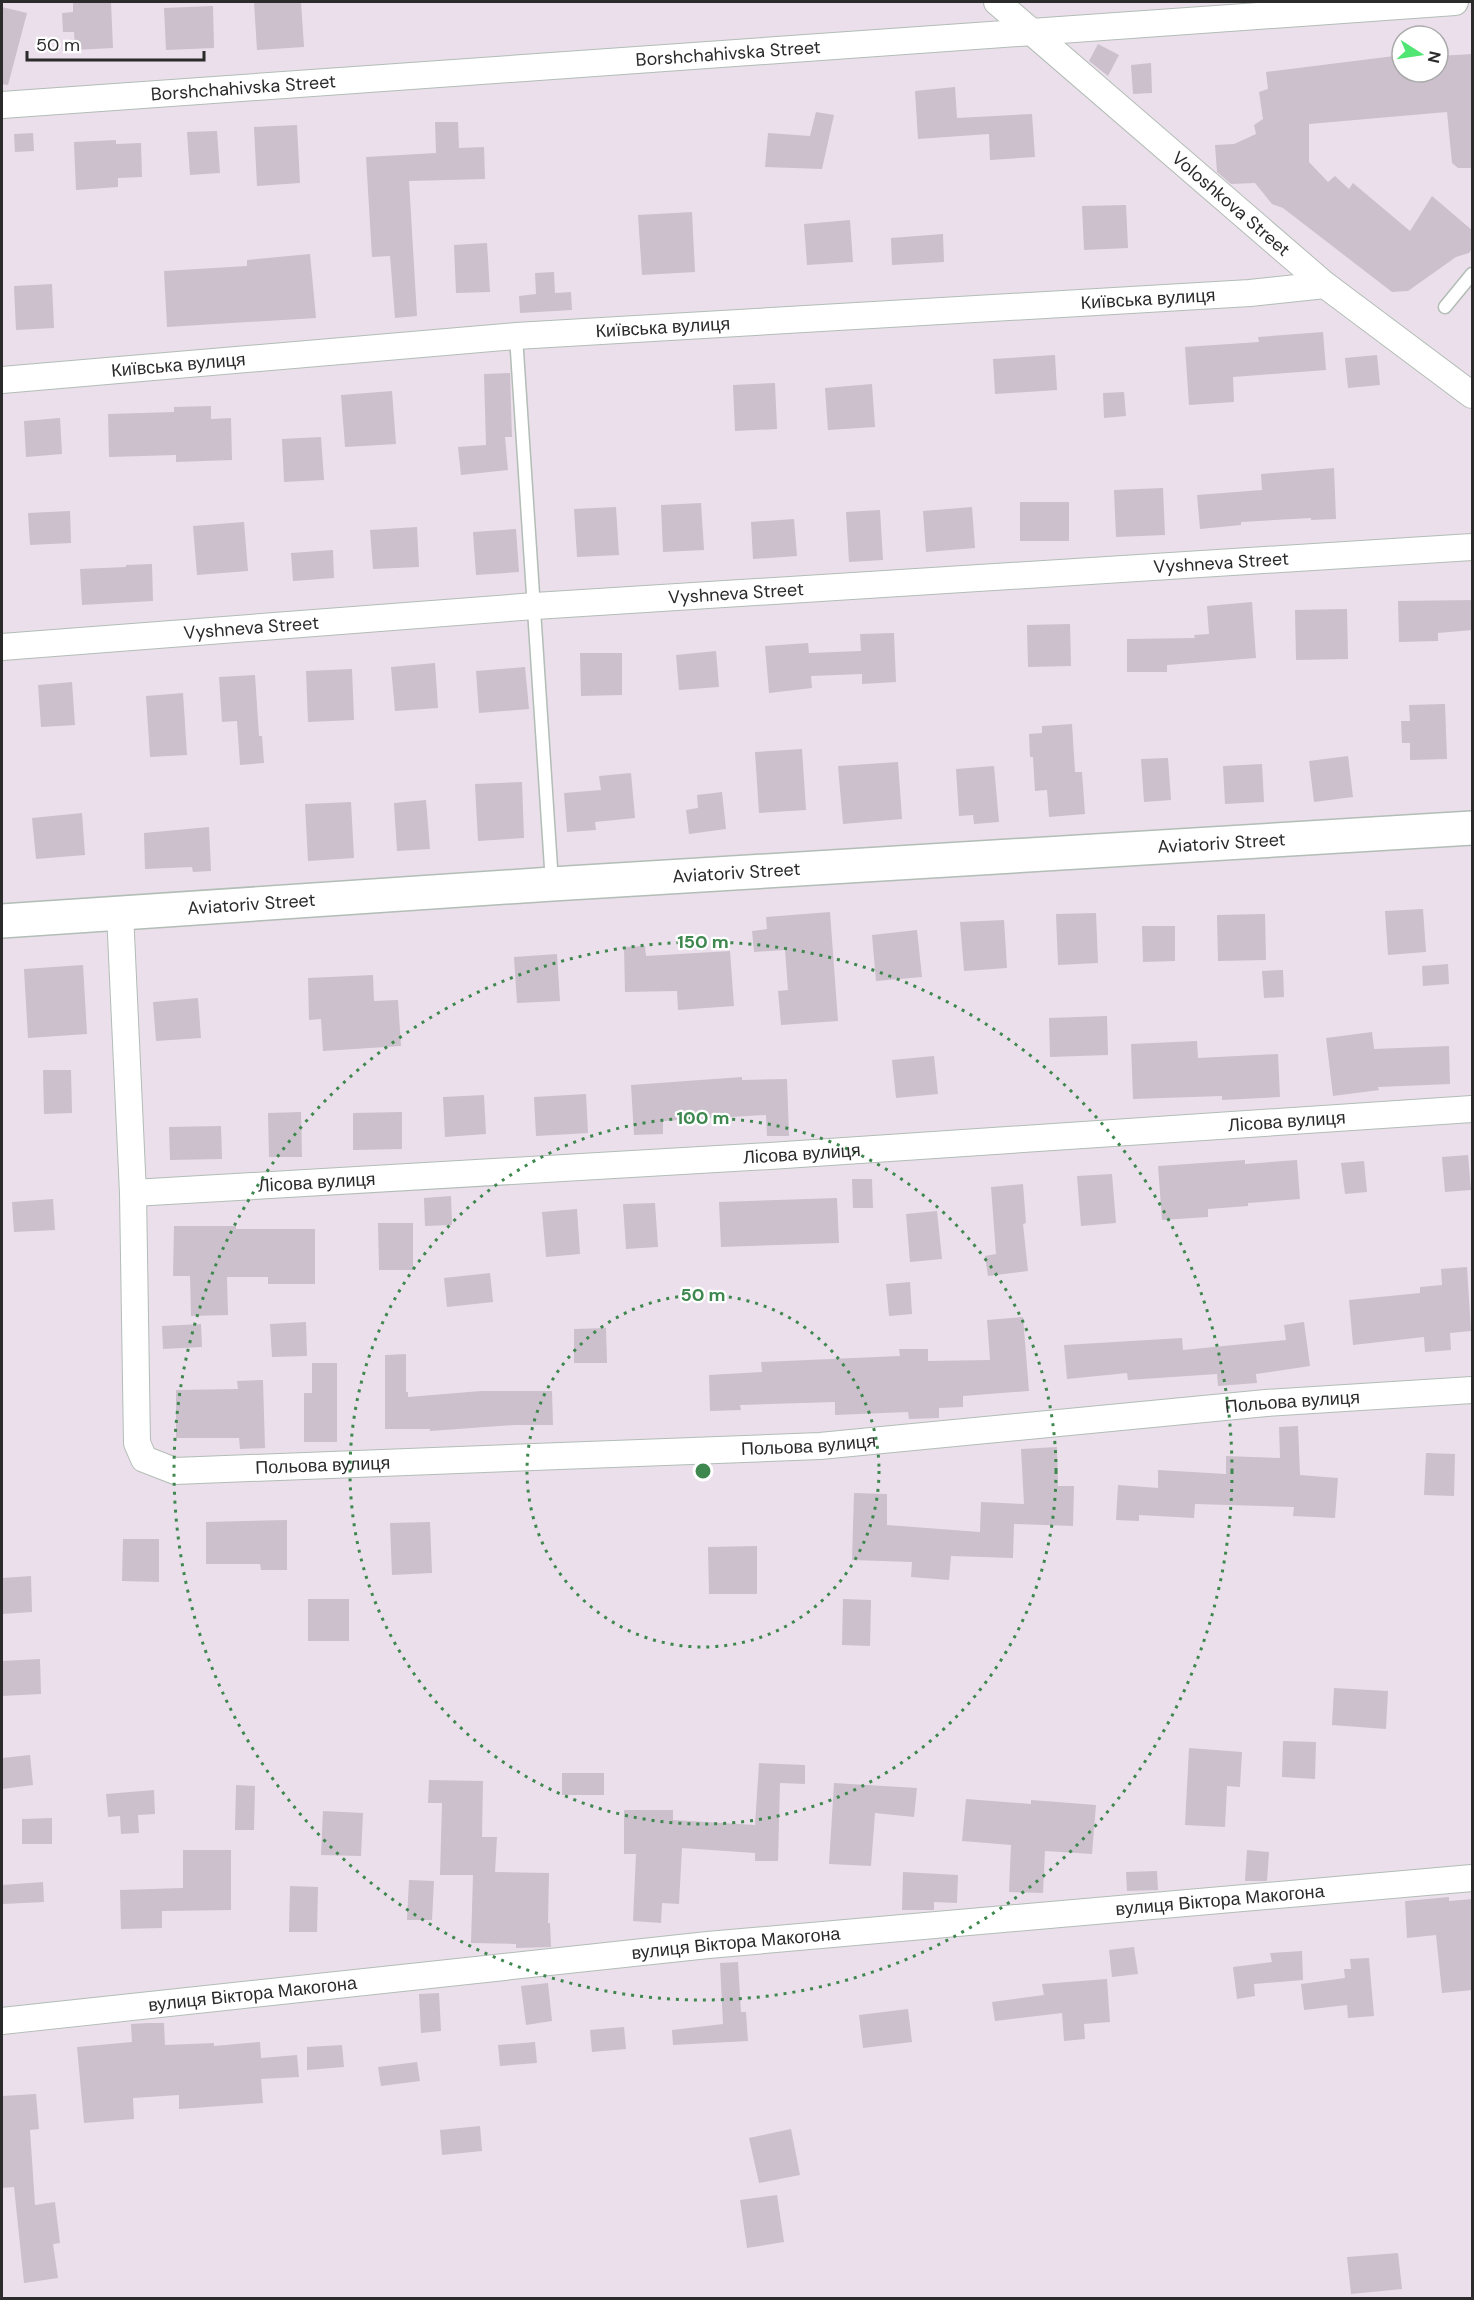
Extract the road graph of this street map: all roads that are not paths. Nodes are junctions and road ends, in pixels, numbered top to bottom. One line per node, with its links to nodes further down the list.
1 (997, 2): 3 (street, Voloshkova Street)
2 (1455, 2): 3 (street, Borshchahivska Street)
3 (1030, 31): 4 (street, Borshchahivska Street); 6 (street, Voloshkova Street)
4 (2, 105)
5 (1473, 274): 7 (lane)
6 (1325, 285): 8 (street, Київська вулиця); 10 (street, Voloshkova Street)
7 (1445, 307)
8 (516, 336): 9 (street, Київська вулиця); 12 (lane)
9 (2, 380)
10 (1473, 395)
11 (1473, 547): 12 (street, Vyshneva Street)
12 (535, 606): 13 (street, Vyshneva Street); 15 (lane)
13 (2, 646)
14 (1473, 828): 15 (main road, Aviatoriv Street)
15 (552, 884): 16 (main road, Aviatoriv Street)
16 (120, 913): 17 (main road, Aviatoriv Street); 19 (street)
17 (2, 921)
18 (1473, 1109): 19 (street, Лісова вулиця)
19 (133, 1193): 20 (street, Польова вулиця)
20 (1473, 1390)
21 (1473, 1878): 22 (street, вулиця Віктора Макогона)
22 (2, 2021)

